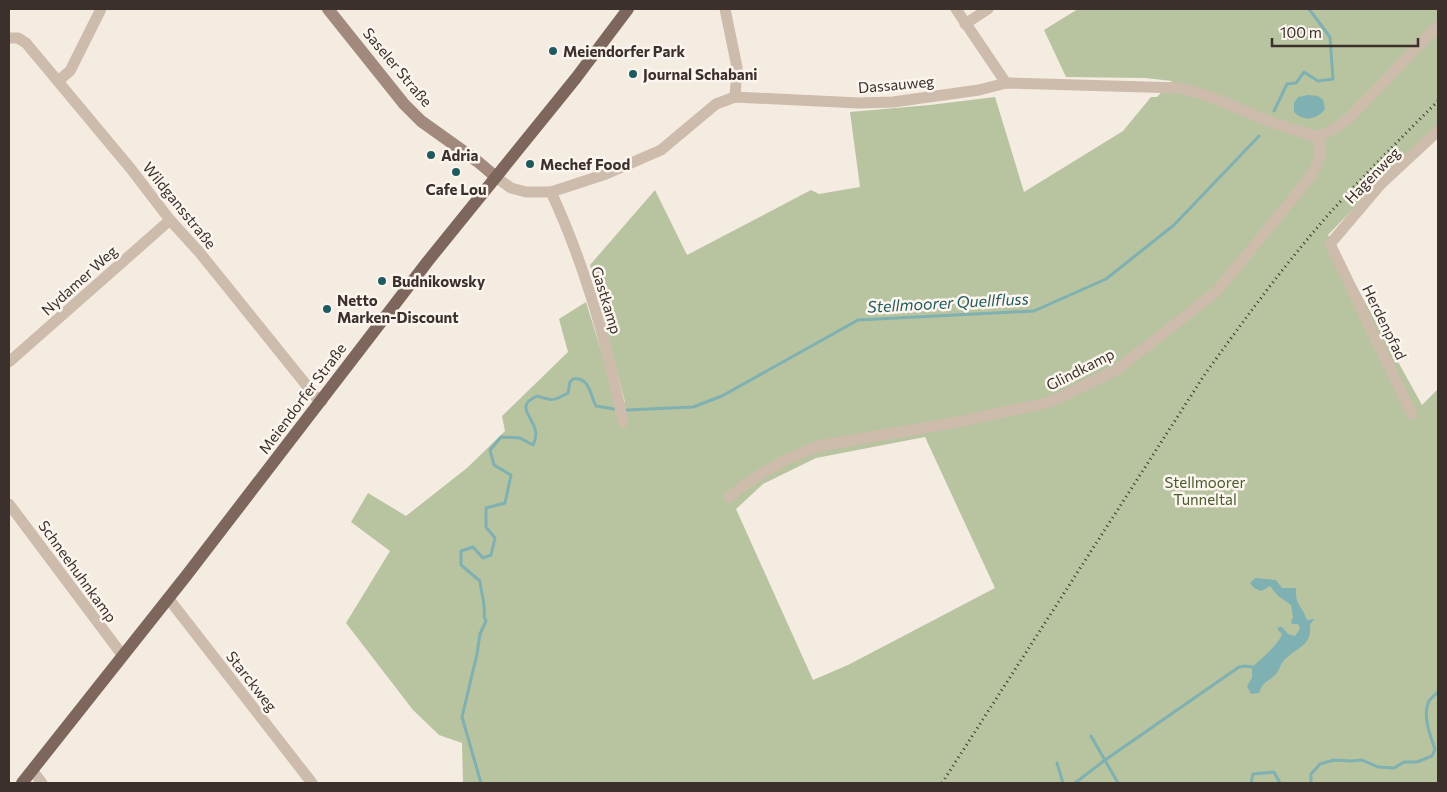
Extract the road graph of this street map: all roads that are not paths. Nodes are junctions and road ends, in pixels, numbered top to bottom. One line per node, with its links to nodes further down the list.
1 (101, 9): 10 (street)
2 (328, 9): 15 (street, Saseler Straße)
3 (628, 9): 15 (main road, Meiendorfer Straße)
4 (725, 9): 12 (street)
5 (956, 9): 7 (street)
6 (988, 9): 7 (street)
7 (965, 24): 11 (street)
8 (1438, 26): 14 (street)
9 (9, 38): 10 (street, Wildgansstraße)
10 (58, 81): 17 (street, Wildgansstraße)
11 (1006, 83): 12 (street, Dassauweg); 14 (street, Dassauweg)
12 (736, 97): 16 (street, Dassauweg)
13 (1438, 131): 18 (street, Hagenweg)
14 (1318, 136): 23 (street, Glindkamp)
15 (496, 177): 16 (street, Dassauweg); 20 (main road, Meiendorfer Straße)
16 (551, 192): 22 (street, Gastkamp)
17 (170, 220): 19 (street, Nydamer Weg); 20 (street, Wildgansstraße)
18 (1330, 244): 21 (street, Herdenpfad)
19 (9, 362)
20 (322, 401): 25 (main road, Meiendorfer Straße)
21 (1412, 414)
22 (623, 422)
23 (729, 496)
24 (9, 504): 26 (street, Schneehuhnkamp)
25 (168, 598): 26 (main road, Meiendorfer Straße); 30 (street, Starckweg)
26 (123, 656): 27 (main road, Meiendorfer Straße)
27 (32, 770): 28 (main road, Meiendorfer Straße); 29 (street)
28 (22, 783)
29 (42, 783)
30 (312, 783)

